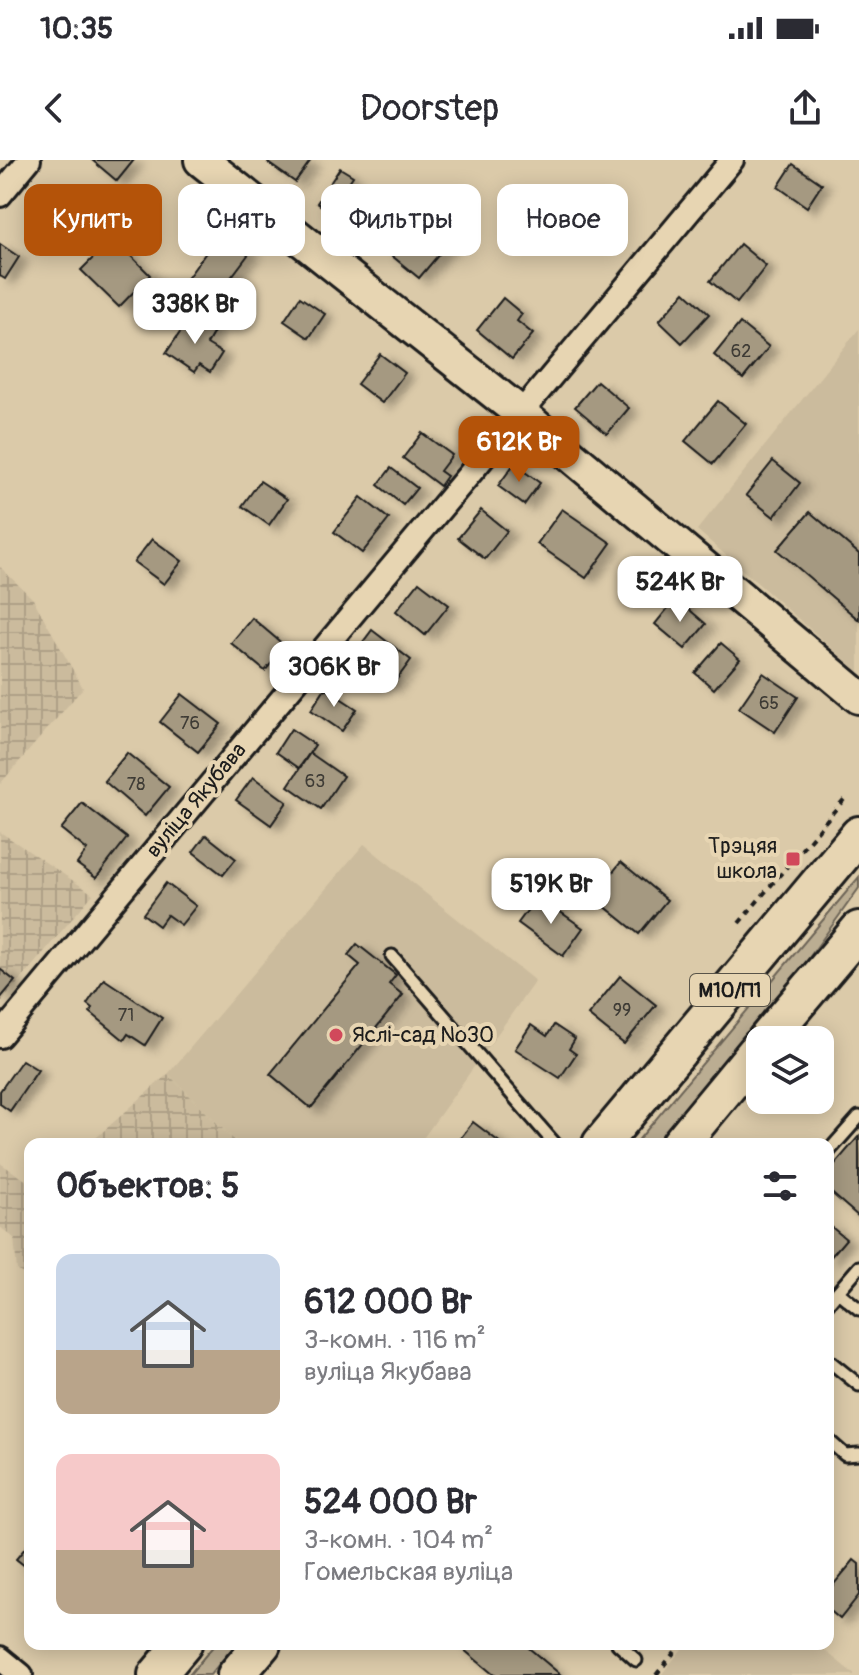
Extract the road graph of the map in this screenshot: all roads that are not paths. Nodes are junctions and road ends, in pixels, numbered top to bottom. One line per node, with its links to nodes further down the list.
1 (29, 160): 4 (street)
2 (201, 160): 5 (street)
3 (732, 160): 5 (street, вуліца Якубава)
4 (0, 195)
5 (519, 412): 6 (street); 11 (street, вуліца Якубава)
6 (859, 697)
7 (859, 835): 15 (main road, М10/П1)
8 (859, 930): 10 (main road, М10/П1)
9 (392, 956): 14 (lane)
10 (778, 1026)
11 (0, 1036)
12 (746, 1064): 16 (main road)
13 (859, 1117): 17 (lane)
14 (550, 1138)
15 (606, 1138)
16 (685, 1138)
17 (834, 1145)
18 (859, 1267): 19 (lane)
19 (838, 1292): 20 (lane); 21 (lane)
20 (834, 1296)
21 (859, 1309)
22 (834, 1365): 23 (lane)
23 (859, 1385)
24 (834, 1445): 25 (lane)
25 (859, 1454)
26 (178, 1650): 32 (main road)
27 (257, 1650): 33 (main road)
28 (625, 1650): 30 (lane)
29 (0, 1658): 31 (street)
30 (636, 1660)
31 (21, 1675)
32 (157, 1675)
33 (236, 1675)

